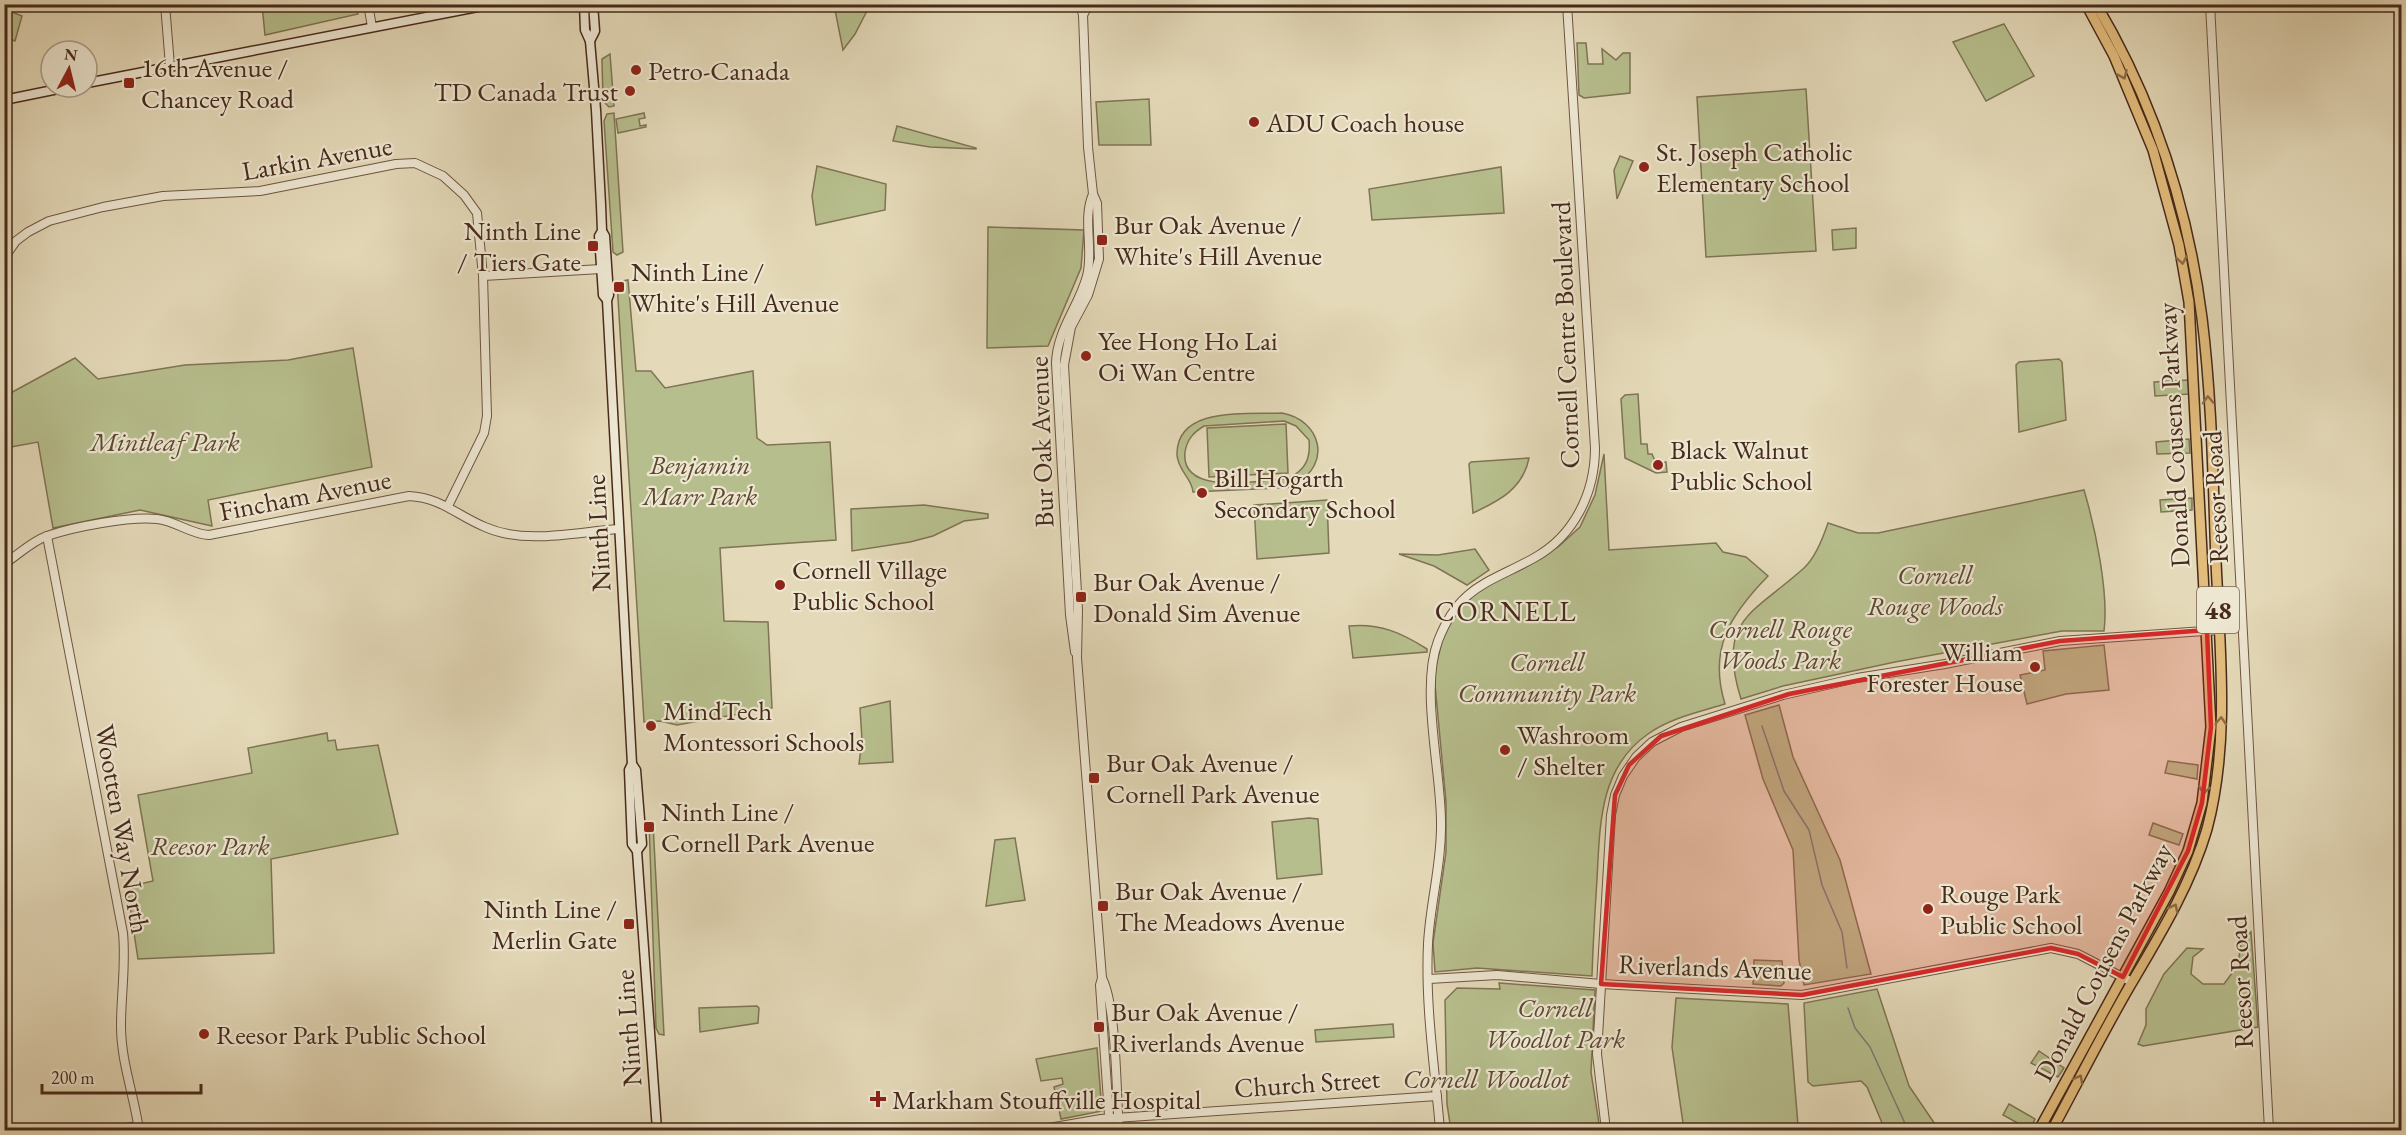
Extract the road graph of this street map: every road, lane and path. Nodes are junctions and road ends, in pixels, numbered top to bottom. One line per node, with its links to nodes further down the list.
1 (165, 4): 15 (street)
2 (368, 4): 13 (street)
3 (493, 4): 13 (main road)
4 (584, 4): 14 (main road, Ninth Line)
5 (593, 4): 14 (main road, Ninth Line)
6 (1080, 4): 12 (street, Bur Oak Avenue)
7 (1089, 4): 12 (street, Bur Oak Avenue)
8 (1567, 4): 31 (street, Cornell Centre Boulevard)
9 (2086, 4): 28 (main road, Donald Cousens Parkway / 48, one-way to 28)
10 (2096, 4): 29 (main road, Donald Cousens Parkway / 48, one-way to 10)
11 (2210, 4): 46 (street, Reesor Road)
12 (1083, 15): 35 (street, Bur Oak Avenue)
13 (372, 27): 15 (main road)
14 (590, 41): 19 (main road, Ninth Line)
15 (170, 66): 16 (main road)
16 (99, 81)
17 (39, 93): 18 (main road)
18 (4, 100)
19 (602, 231): 21 (main road, Ninth Line); 23 (main road, Ninth Line)
20 (4, 258): 22 (street, Larkin Avenue)
21 (601, 269): 22 (street); 23 (main road, Ninth Line)
22 (483, 276): 24 (street, Larkin Avenue)
23 (607, 300): 25 (main road, Ninth Line)
24 (448, 506): 25 (street, Fincham Avenue); 26 (street, Fincham Avenue)
25 (618, 529): 38 (main road, Ninth Line)
26 (47, 536): 27 (street, Fincham Avenue); 36 (street, Wootten Way North)
27 (4, 564)
28 (2207, 630): 29 (street); 30 (main road, Donald Cousens Parkway / 48, one-way to 30); 33 (street)
29 (2219, 630): 32 (main road, Donald Cousens Parkway / 48, one-way to 29)
30 (2123, 977): 32 (street, Riverlands Avenue); 33 (street, Riverlands Avenue); 44 (main road, Donald Cousens Parkway / 48)
31 (1429, 979): 33 (street, Riverlands Avenue); 34 (street, Cornell Centre Boulevard)
32 (2132, 982): 45 (main road, Donald Cousens Parkway / 48, one-way to 32)
33 (1601, 984): 43 (street)
34 (1437, 1096): 35 (street, Church Street); 42 (street, Cornell Centre Boulevard)
35 (1114, 1118): 39 (street, Church Street); 40 (street, Bur Oak Avenue); 41 (street, Bur Oak Avenue)
36 (138, 1128): 37 (street)
37 (113, 1131)
38 (657, 1131)
39 (1037, 1131)
40 (1110, 1131)
41 (1119, 1131)
42 (1440, 1131)
43 (1606, 1131)
44 (2038, 1131)
45 (2052, 1131)
46 (2269, 1131)

